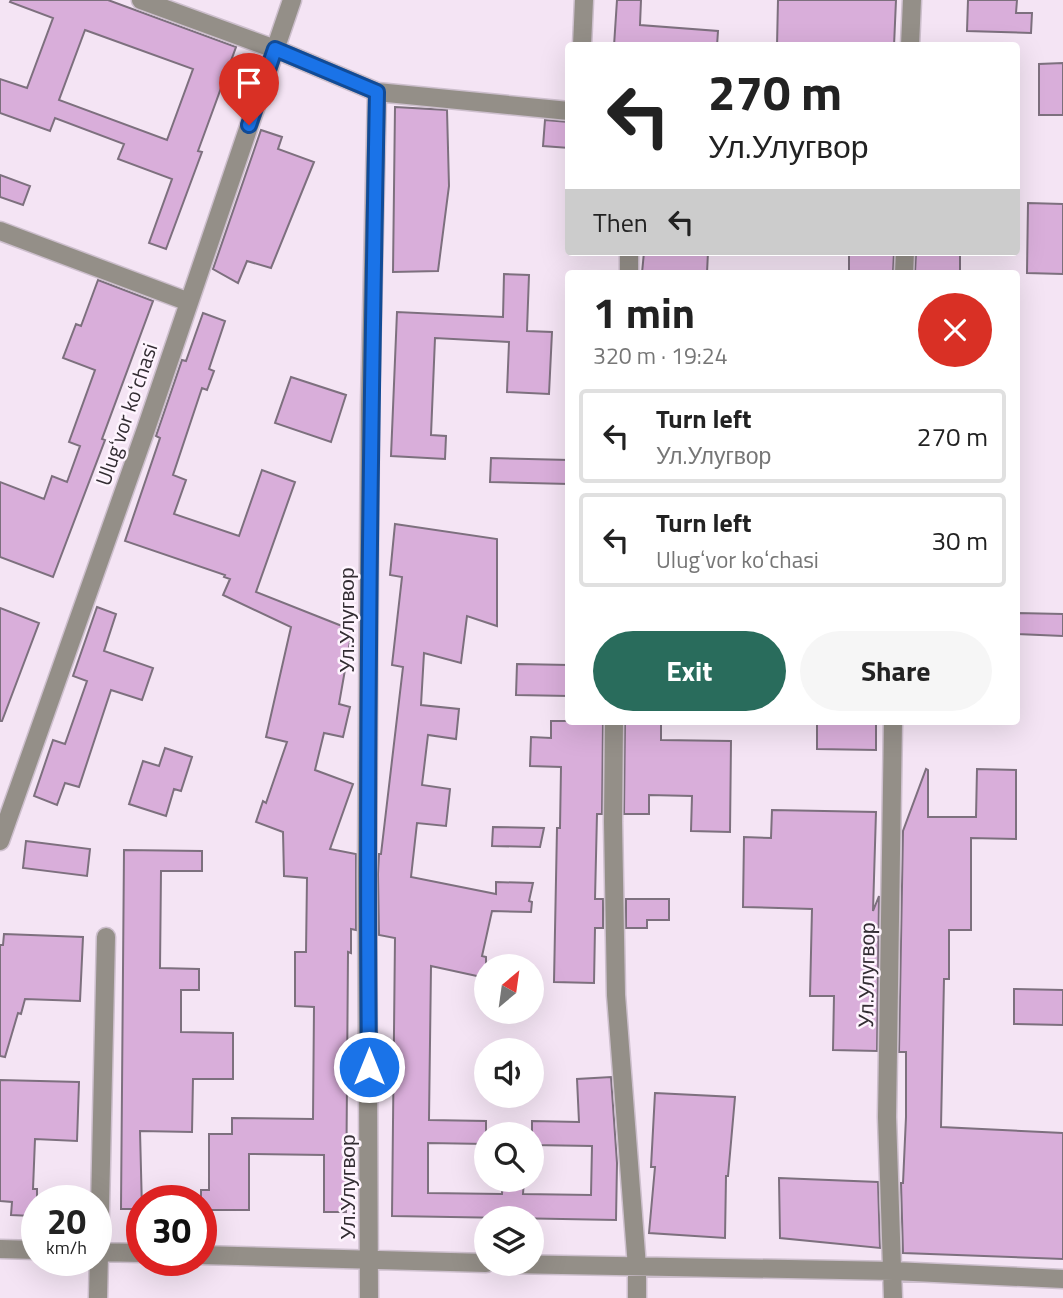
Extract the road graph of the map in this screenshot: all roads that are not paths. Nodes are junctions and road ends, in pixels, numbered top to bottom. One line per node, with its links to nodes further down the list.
1 (141, 0): 7 (street)
2 (292, 0): 7 (street, Ulugʻvor koʻchasi)
3 (584, 0): 5 (street)
4 (912, 0): 6 (street)
5 (582, 42)
6 (910, 42)
7 (275, 49): 8 (street); 11 (street, Ulugʻvor koʻchasi)
8 (377, 92): 9 (street); 20 (street, Ул.Улугвор)
9 (565, 111)
10 (0, 231): 11 (street)
11 (189, 302): 14 (street, Ulugʻvor koʻchasi)
12 (614, 725): 23 (street)
13 (893, 725): 24 (street, Ул.Улугвор)
14 (0, 841)
15 (106, 937): 16 (street)
16 (100, 1185)
17 (0, 1249): 18 (street)
18 (21, 1250)
19 (217, 1255): 20 (street, Ул.Улугвор)
20 (370, 1260): 21 (street, Ул.Улугвор); 28 (street, Ул.Улугвор)
21 (474, 1263)
22 (544, 1265): 23 (street)
23 (637, 1267): 24 (street); 29 (street)
24 (893, 1271): 26 (street); 30 (street, Ул.Улугвор)
25 (98, 1276): 27 (street)
26 (1063, 1279)
27 (98, 1298)
28 (369, 1298)
29 (637, 1298)
30 (893, 1298)

